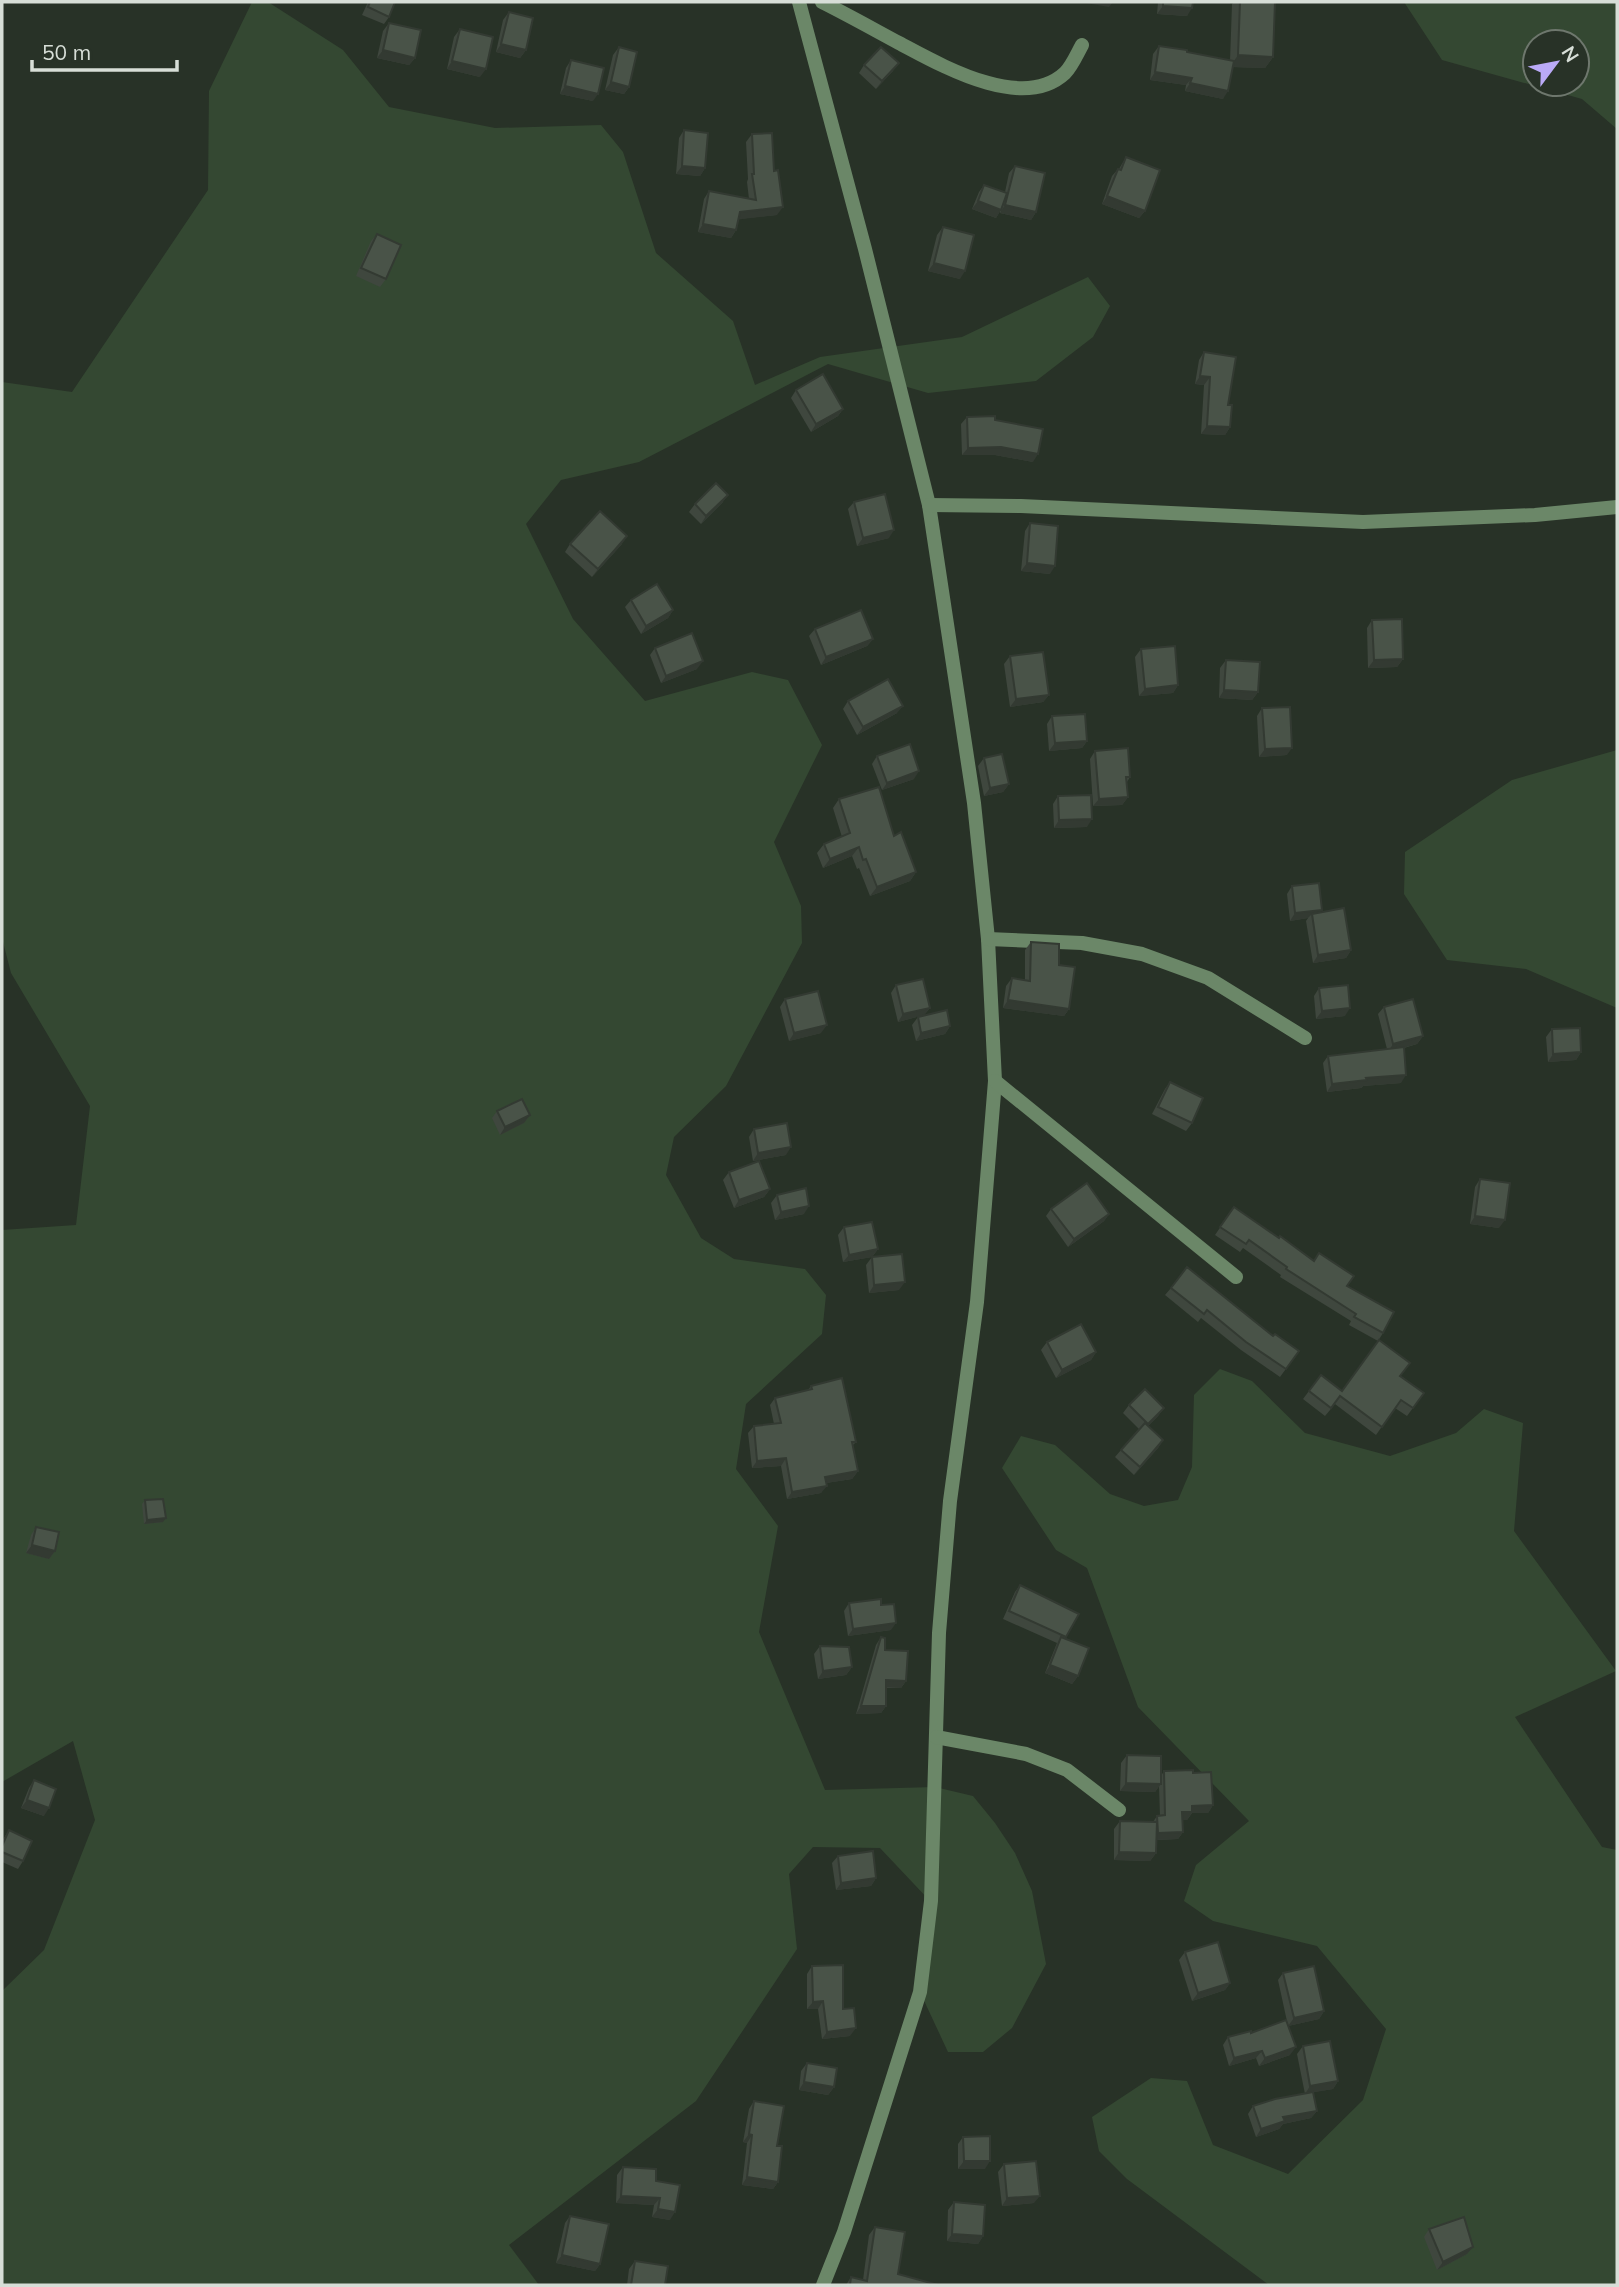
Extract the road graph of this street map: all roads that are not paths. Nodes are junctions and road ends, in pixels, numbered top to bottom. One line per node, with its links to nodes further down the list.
1 (799, 2): 4 (street)
2 (822, 2): 3 (street)
3 (1082, 45)
4 (929, 505): 5 (street); 6 (street)
5 (1617, 507)
6 (988, 939): 7 (street); 8 (street)
7 (1305, 1038)
8 (995, 1081): 9 (street); 10 (street)
9 (1236, 1277)
10 (936, 1737): 11 (street); 12 (street)
11 (1119, 1810)
12 (823, 2285)

